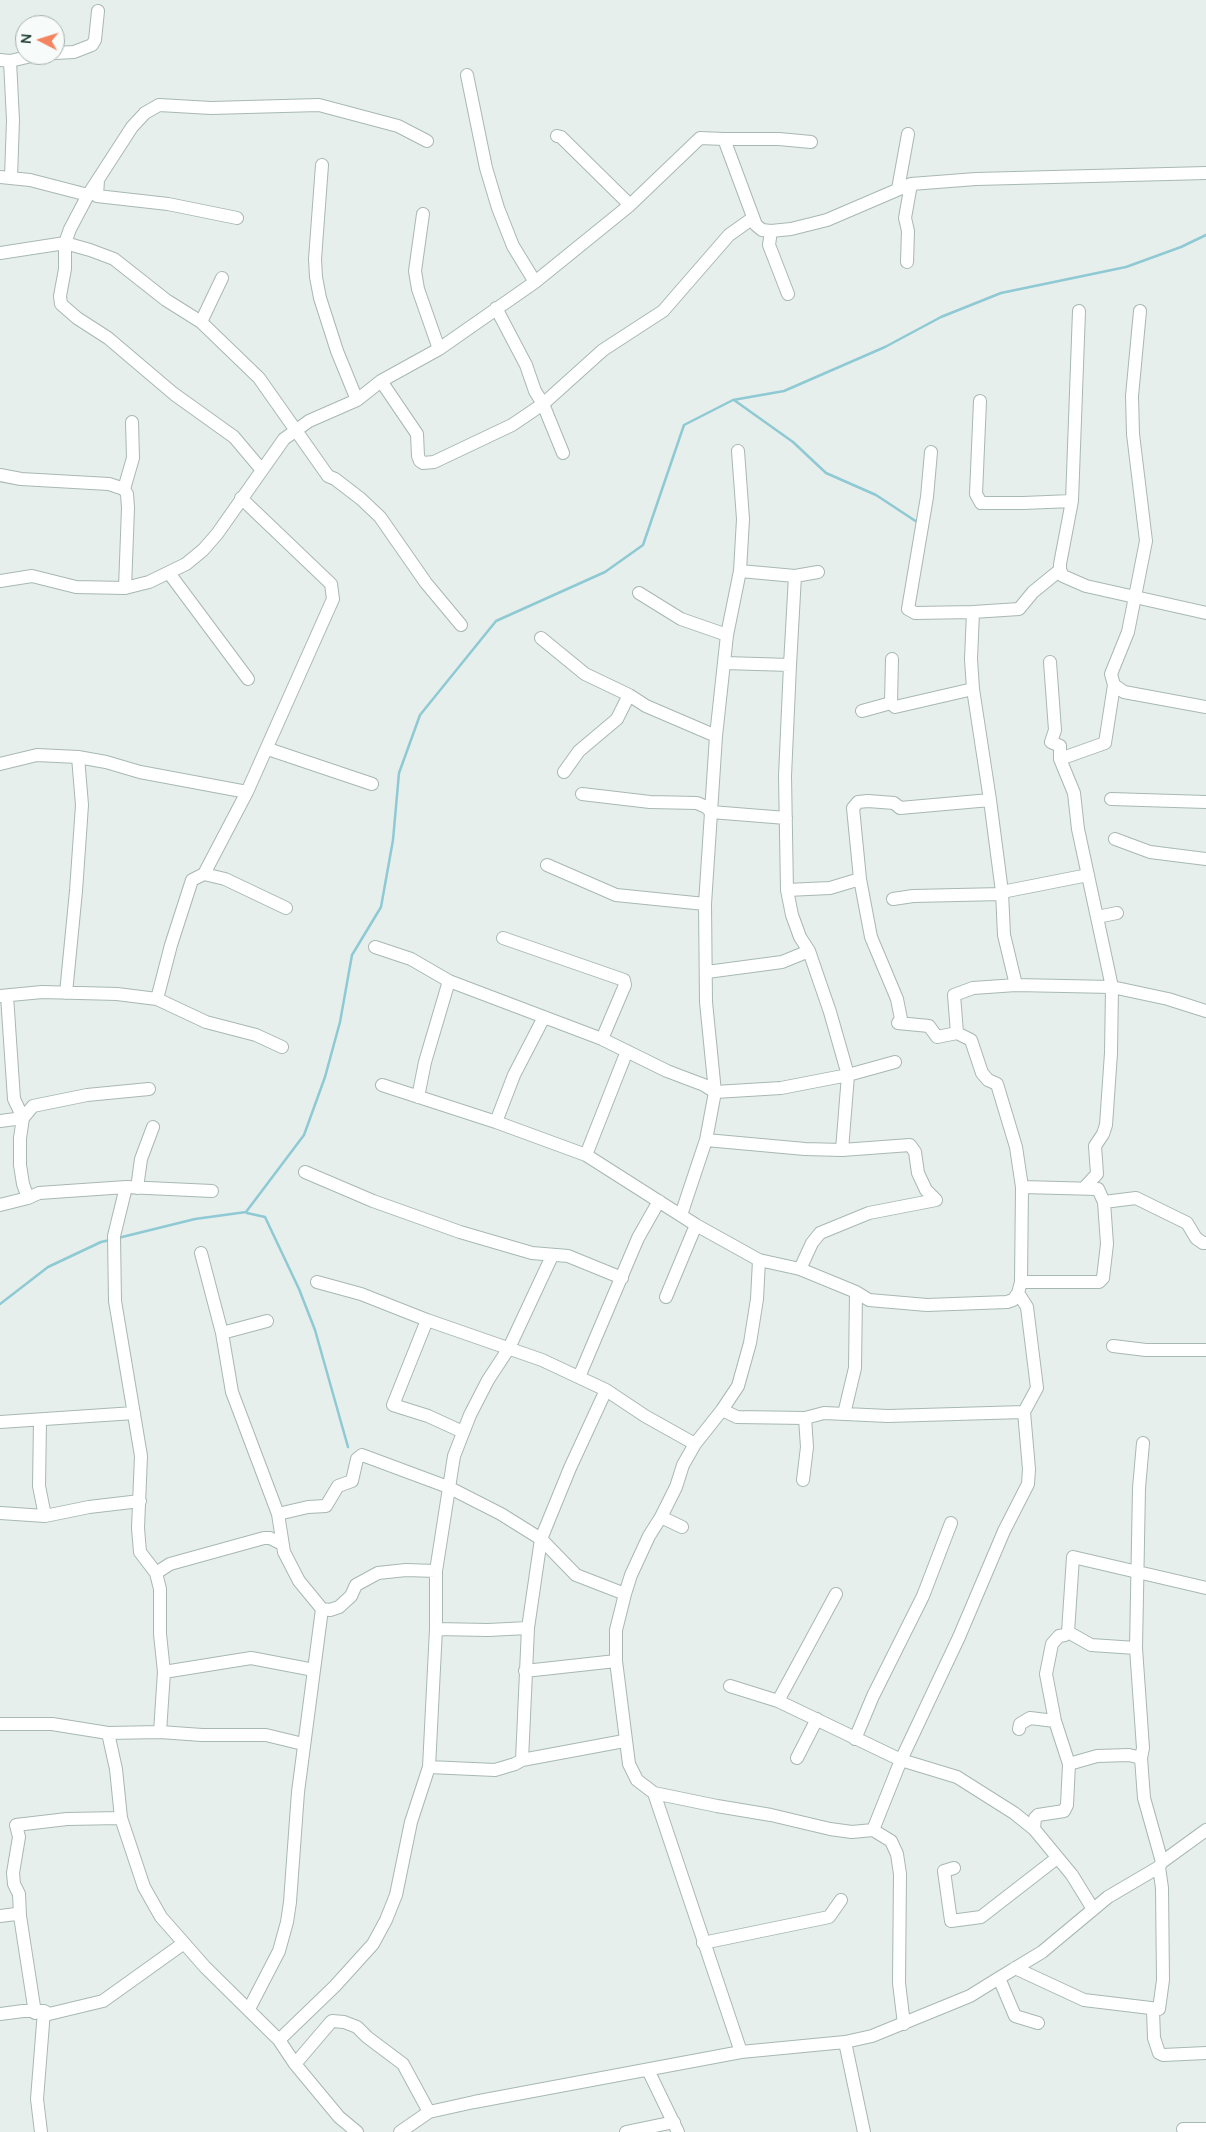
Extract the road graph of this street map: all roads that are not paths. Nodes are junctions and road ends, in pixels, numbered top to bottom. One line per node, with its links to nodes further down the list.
1 (98, 11): 2 (street)
2 (65, 52)
3 (5, 60): 12 (street)
4 (467, 75): 25 (street)
5 (908, 134): 14 (street)
6 (557, 136): 16 (street)
7 (724, 139): 9 (street); 16 (street); 19 (street)
8 (427, 141): 13 (street)
9 (811, 142)
10 (322, 165): 33 (street)
11 (1206, 173): 14 (street)
12 (5, 177): 15 (street)
13 (99, 177): 15 (street); 18 (street)
14 (904, 187): 20 (street); 23 (street)
15 (88, 195): 21 (street)
16 (630, 205): 25 (street)
17 (423, 214): 31 (street)
18 (237, 218)
19 (754, 218): 20 (street); 35 (street)
20 (771, 231): 26 (street)
21 (65, 243): 22 (street); 30 (street); 41 (street)
22 (0, 253)
23 (907, 262)
24 (222, 278): 30 (street)
25 (535, 282): 27 (street)
26 (788, 294)
27 (496, 308): 31 (street); 35 (street)
28 (1140, 311): 54 (street)
29 (1079, 312): 45 (street)
30 (201, 322): 37 (street)
31 (439, 349): 32 (street)
32 (381, 381): 33 (street); 35 (street)
33 (357, 400): 37 (street)
34 (980, 401): 45 (street)
35 (543, 404): 40 (street)
36 (132, 422): 43 (street)
37 (297, 431): 41 (street); 57 (street)
38 (738, 451): 47 (street)
39 (931, 452): 55 (street)
40 (563, 453)
41 (261, 469): 44 (street)
42 (0, 475): 43 (street)
43 (124, 488): 52 (street)
44 (241, 498): 49 (street); 72 (street)
45 (1072, 501): 46 (street)
46 (1060, 570): 54 (street); 55 (street)
47 (740, 571): 50 (street); 58 (street)
48 (818, 572): 50 (street)
49 (169, 573): 52 (street); 64 (street)
50 (795, 576): 63 (street)
51 (0, 580): 52 (street)
52 (125, 588)
53 (639, 593): 58 (street)
54 (1135, 597): 56 (street); 65 (street)
55 (974, 612): 66 (street)
56 (1206, 613)
57 (461, 624)
58 (727, 635): 62 (street)
59 (541, 638): 67 (street)
60 (892, 658): 68 (street)
61 (1050, 662): 74 (street)
62 (725, 663): 63 (street); 71 (street)
63 (790, 665): 84 (street)
64 (248, 679)
65 (1114, 684): 69 (street); 74 (street)
66 (973, 689): 68 (street); 81 (street)
67 (629, 694): 71 (street); 76 (street)
68 (891, 703): 70 (street)
69 (1206, 706)
70 (862, 711)
71 (716, 736): 83 (street)
72 (268, 749): 77 (street); 78 (street)
73 (78, 757): 75 (street); 78 (street); 105 (street)
74 (1060, 759): 89 (street)
75 (0, 764)
76 (564, 772)
77 (372, 784)
78 (246, 792): 88 (street)
79 (582, 794): 83 (street)
80 (1111, 799): 82 (street)
81 (990, 800): 90 (street); 92 (street)
82 (1206, 802)
83 (711, 812): 84 (street); 94 (street)
84 (786, 818): 91 (street)
85 (1115, 839): 86 (street)
86 (1206, 858)
87 (547, 865): 94 (street)
88 (204, 874): 95 (street); 107 (street)
89 (1088, 875): 92 (street); 97 (street)
90 (860, 879): 91 (street); 110 (street)
91 (787, 890): 100 (street)
92 (1002, 893): 93 (street); 103 (street)
93 (893, 899)
94 (705, 904): 101 (street)
95 (286, 908)
96 (1118, 913): 97 (street)
97 (1097, 917): 104 (street)
98 (503, 938): 111 (street)
99 (375, 947): 102 (street)
100 (809, 951): 101 (street); 115 (street)
101 (707, 972): 118 (street)
102 (450, 981): 109 (street); 119 (street)
103 (1016, 985): 104 (street); 110 (street)
104 (1112, 987): 108 (street); 132 (street)
105 (66, 993): 106 (street); 107 (street)
106 (3, 996): 120 (street)
107 (157, 999): 112 (street)
108 (1206, 1011)
109 (546, 1019): 111 (street); 124 (street)
110 (957, 1033): 131 (street)
111 (602, 1039): 113 (street)
112 (282, 1047)
113 (627, 1051): 118 (street); 128 (street)
114 (895, 1062): 115 (street)
115 (848, 1075): 118 (street); 127 (street)
116 (382, 1086): 119 (street)
117 (149, 1090): 121 (street)
118 (715, 1092): 126 (street)
119 (418, 1096): 124 (street)
120 (14, 1098): 121 (street); 122 (street)
121 (32, 1106): 122 (street)
122 (23, 1118): 123 (street); 134 (street)
123 (0, 1121)
124 (496, 1122): 128 (street)
125 (153, 1127): 130 (street)
126 (706, 1140): 127 (street); 138 (street)
127 (842, 1150): 144 (street)
128 (586, 1155): 135 (street)
129 (305, 1172): 142 (street)
130 (131, 1187): 133 (street); 134 (street); 160 (street)
131 (1022, 1187): 132 (street); 147 (street)
132 (1085, 1187): 136 (street)
133 (212, 1191)
134 (28, 1198): 137 (street)
135 (659, 1201): 138 (street); 145 (street)
136 (1104, 1202): 140 (street); 147 (street)
137 (0, 1205)
138 (681, 1215): 139 (street)
139 (696, 1225): 143 (street); 149 (street)
140 (1206, 1243)
141 (201, 1253): 152 (street)
142 (552, 1256): 145 (street); 154 (street)
143 (759, 1260): 144 (street); 158 (street)
144 (800, 1269): 148 (street)
145 (622, 1278): 156 (street)
146 (316, 1282): 150 (street)
147 (1020, 1288): 148 (street); 159 (street)
148 (856, 1292): 161 (street)
149 (666, 1297)
150 (427, 1320): 154 (street); 165 (street)
151 (267, 1322): 152 (street)
152 (222, 1333): 172 (street)
153 (1113, 1346): 155 (street)
154 (509, 1348): 156 (street); 165 (street)
155 (1206, 1350)
156 (579, 1377): 157 (street)
157 (606, 1390): 166 (street); 177 (street)
158 (722, 1410): 162 (street); 166 (street)
159 (1024, 1412): 161 (street); 208 (street)
160 (134, 1413): 163 (street); 170 (street)
161 (844, 1414): 162 (street)
162 (805, 1418): 168 (street)
163 (40, 1421): 164 (street); 173 (street)
164 (0, 1422)
165 (463, 1432): 169 (street)
166 (695, 1444): 174 (street)
167 (1142, 1444): 181 (street)
168 (803, 1480)
169 (448, 1486): 172 (street); 177 (street); 179 (street)
170 (140, 1501): 173 (street); 180 (street)
171 (0, 1513): 173 (street)
172 (278, 1514): 178 (street)
173 (45, 1516)
174 (661, 1518): 176 (street); 183 (street)
175 (951, 1523): 202 (street)
176 (682, 1527)
177 (541, 1539): 183 (street); 186 (street)
178 (282, 1544): 180 (street); 185 (street)
179 (436, 1571): 185 (street); 187 (street)
180 (156, 1573): 193 (street)
181 (1138, 1573): 182 (street); 188 (street); 189 (street)
182 (1206, 1588)
183 (625, 1594): 190 (street)
184 (836, 1594): 195 (street)
185 (322, 1609): 191 (street)
186 (528, 1628): 187 (street); 192 (street)
187 (436, 1629): 210 (street)
188 (1068, 1632): 189 (street); 197 (street)
189 (1136, 1648): 206 (street)
190 (616, 1661): 192 (street); 203 (street)
191 (314, 1670): 193 (street); 204 (street)
192 (525, 1671): 207 (street)
193 (164, 1672): 200 (street)
194 (730, 1686): 195 (street)
195 (778, 1702): 196 (street)
196 (817, 1719): 202 (street); 205 (street)
197 (1055, 1721): 199 (street); 209 (street)
198 (0, 1724): 201 (street)
199 (1019, 1729)
200 (160, 1732): 201 (street); 204 (street)
201 (108, 1733): 212 (street)
202 (855, 1739): 208 (street)
203 (624, 1741): 207 (street); 211 (street)
204 (303, 1744): 227 (street)
205 (797, 1758)
206 (1141, 1758): 209 (street); 217 (street)
207 (522, 1760): 210 (street)
208 (901, 1760): 213 (street); 214 (street)
209 (1069, 1764): 213 (street)
210 (429, 1767): 233 (street)
211 (654, 1793): 214 (street); 223 (street)
212 (120, 1818): 222 (street); 224 (street)
213 (1034, 1829): 216 (street)
214 (873, 1830): 232 (street)
215 (1206, 1830): 217 (street)
216 (1057, 1858): 218 (street); 220 (street)
217 (1161, 1865): 220 (street); 228 (street)
218 (954, 1868)
219 (841, 1900): 223 (street)
220 (1093, 1909): 225 (street)
221 (0, 1916): 222 (street)
222 (20, 1916): 229 (street)
223 (703, 1943): 235 (street)
224 (184, 1944): 227 (street); 229 (street)
225 (1014, 1968): 226 (street); 228 (street)
226 (999, 1978): 231 (street); 232 (street)
227 (249, 2008): 233 (street)
228 (1153, 2010): 236 (street)
229 (40, 2012): 230 (street); 243 (street)
230 (0, 2014)
231 (1038, 2023)
232 (904, 2024): 234 (street)
233 (279, 2040): 237 (street)
234 (845, 2042): 235 (street); 247 (street)
235 (740, 2052): 238 (street)
236 (1206, 2053)
237 (294, 2064): 239 (street); 244 (street)
238 (648, 2070): 239 (street); 240 (street)
239 (429, 2112): 245 (street)
240 (676, 2127): 246 (street)
241 (1183, 2129): 242 (street)
242 (1206, 2129)
243 (41, 2132)
244 (356, 2132)
245 (400, 2132)
246 (626, 2132)
247 (864, 2132)

